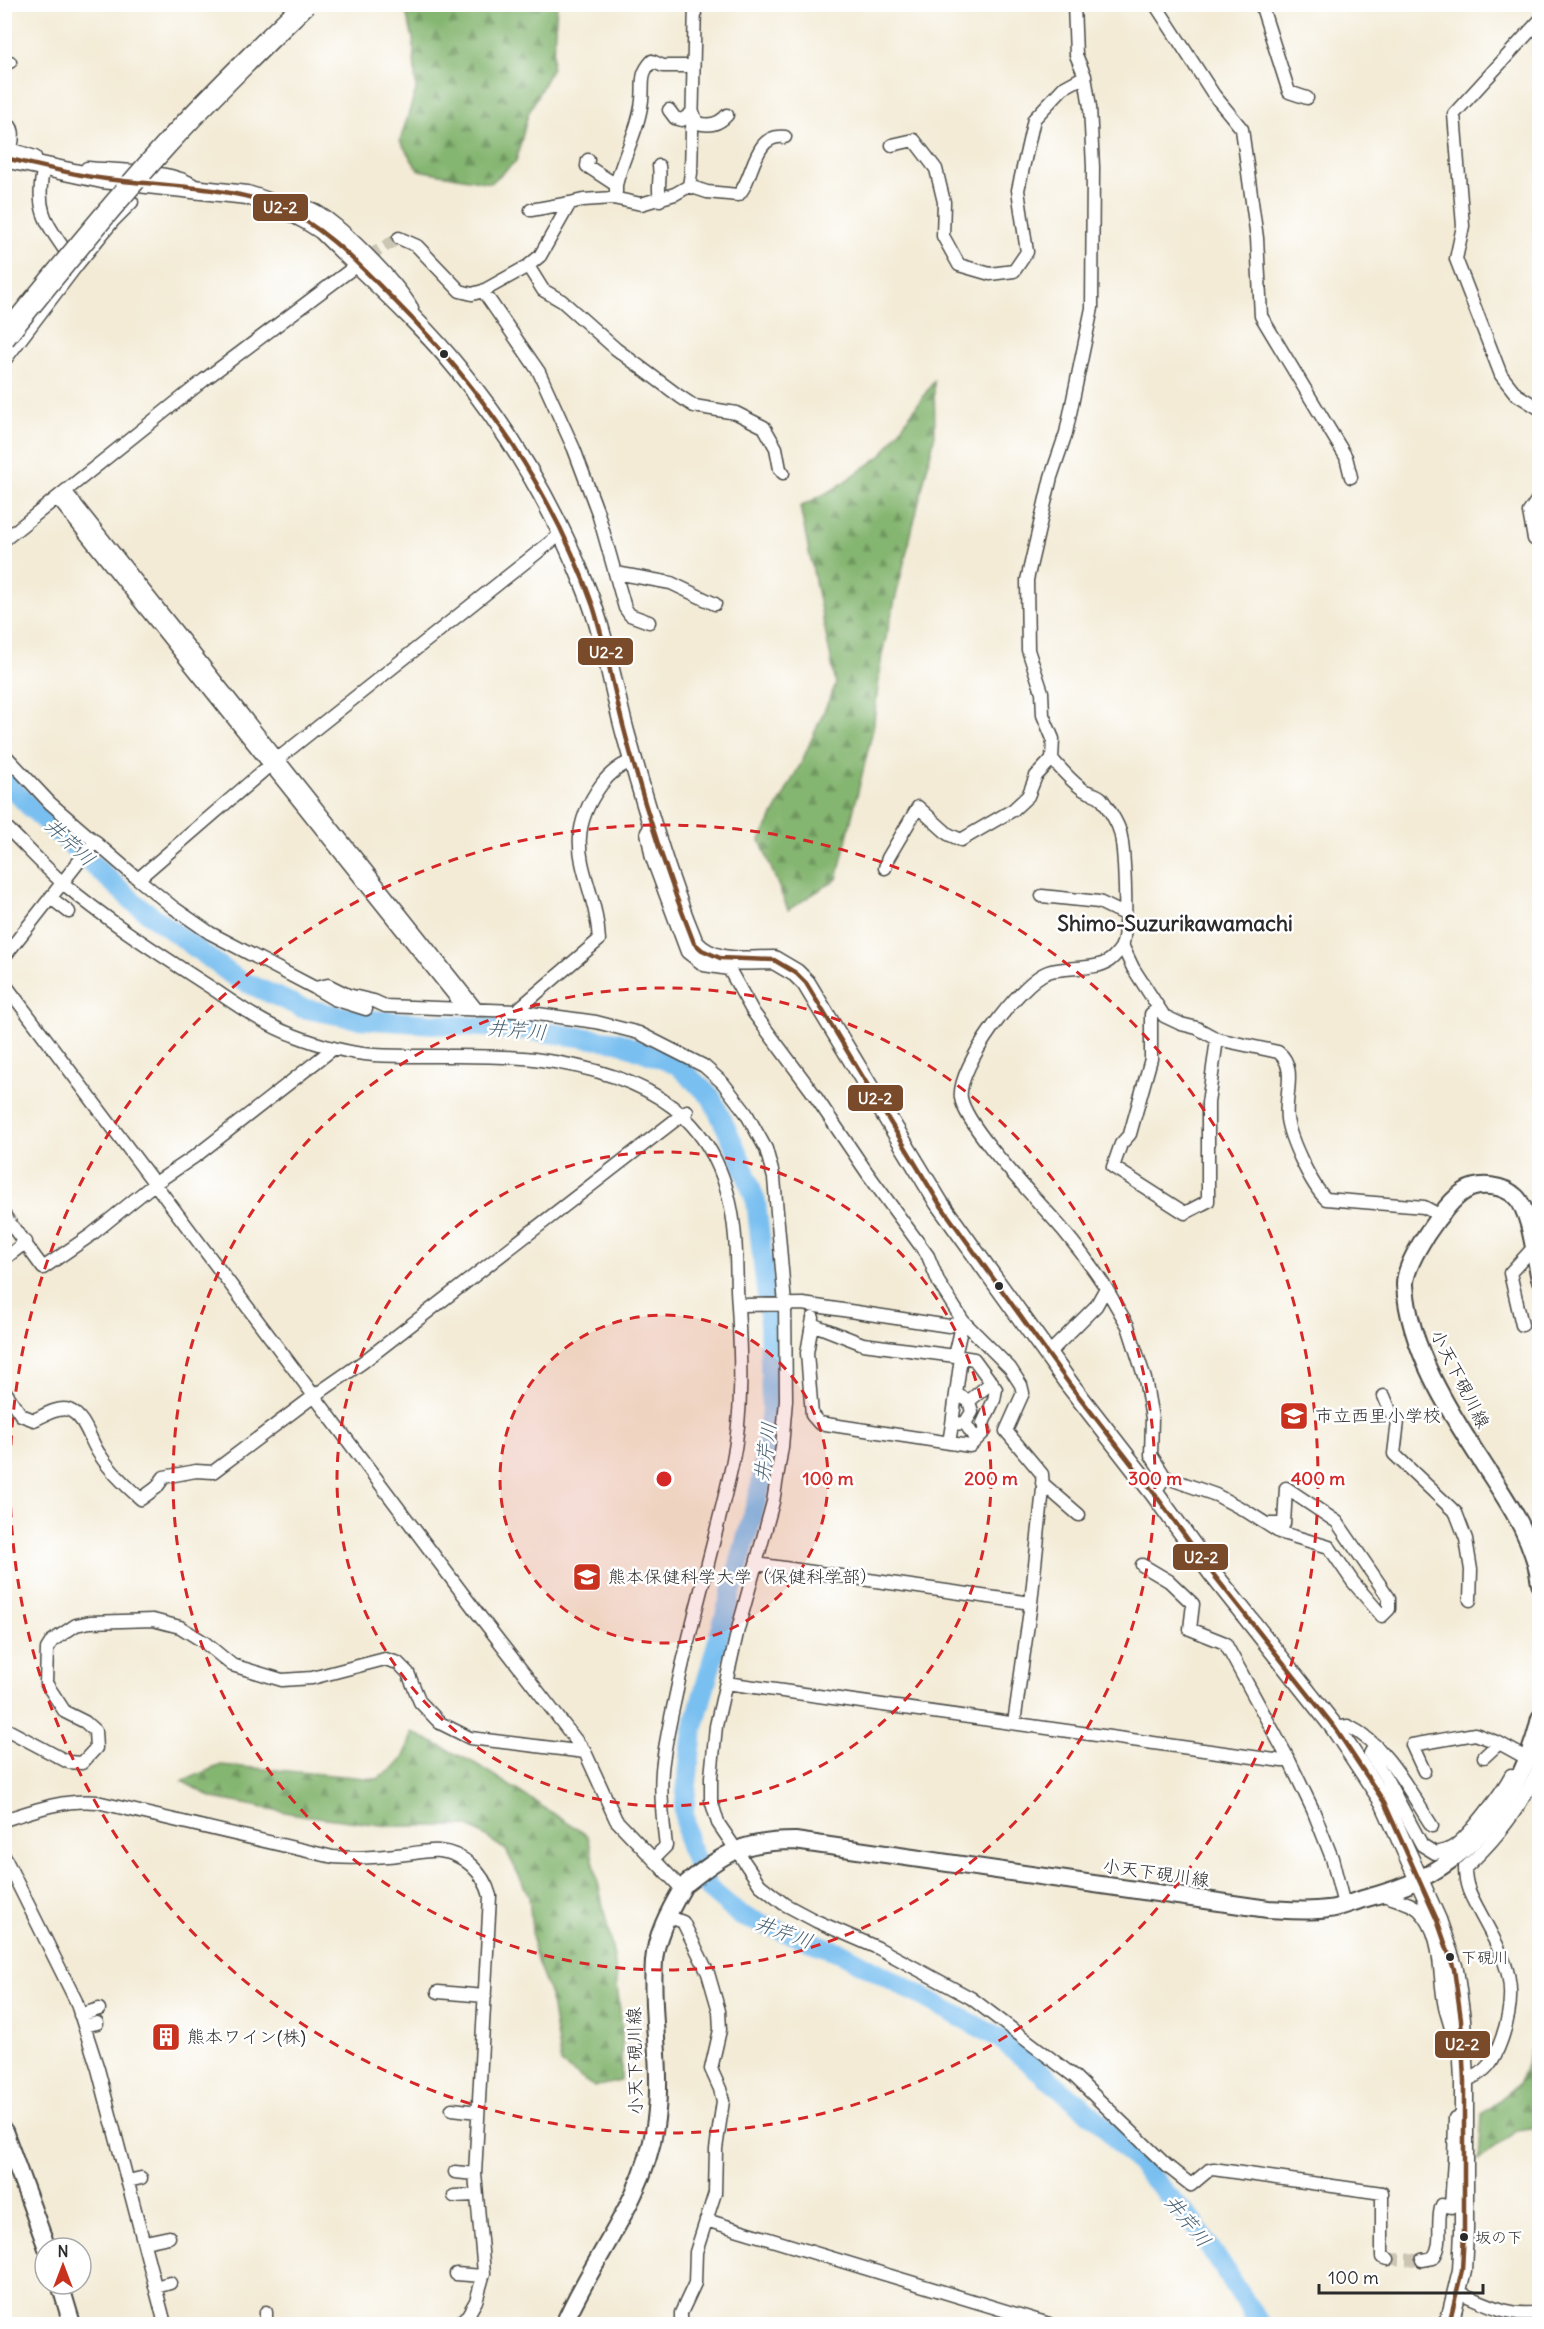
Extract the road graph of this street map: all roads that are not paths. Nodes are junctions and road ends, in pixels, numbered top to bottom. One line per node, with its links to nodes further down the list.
1 (305, 4): 35 (highway, bridge)
2 (695, 4): 7 (street)
3 (1074, 4): 8 (street)
4 (1155, 4): 39 (street)
5 (1261, 4): 9 (street)
6 (1539, 20): 37 (street)
7 (693, 66): 11 (street); 20 (street)
8 (1086, 76): 15 (street); 49 (street)
9 (1307, 98)
10 (669, 110): 11 (street)
11 (693, 112): 12 (street); 21 (street)
12 (727, 116)
13 (4, 121): 16 (street)
14 (785, 137): 21 (street)
15 (892, 145)
16 (7, 152): 19 (main road); 22 (street)
17 (588, 160): 20 (street)
18 (659, 166): 24 (street)
19 (44, 167): 22 (main road); 30 (street)
20 (616, 185): 23 (street)
21 (689, 186): 24 (street)
22 (199, 190): 27 (main road)
23 (617, 199): 24 (street); 26 (street)
24 (660, 200)
25 (132, 202): 30 (street)
26 (570, 203): 28 (street); 32 (street)
27 (284, 209): 31 (main road); 34 (street)
28 (531, 210)
29 (399, 238): 33 (street)
30 (74, 261): 36 (street)
31 (357, 265): 34 (main road); 40 (street)
32 (528, 266): 33 (street); 38 (street)
33 (483, 291): 45 (street)
34 (409, 317): 42 (main road)
35 (4, 338)
36 (4, 361)
37 (1539, 409)
38 (783, 473)
39 (1351, 477)
40 (61, 494): 44 (street); 50 (street)
41 (1539, 496): 43 (street)
42 (562, 533): 50 (street); 51 (main road)
43 (1534, 539)
44 (4, 540)
45 (616, 573): 46 (street); 47 (street)
46 (714, 604)
47 (649, 622)
48 (4, 754): 53 (street)
49 (1052, 759): 54 (street); 60 (street)
50 (274, 762): 55 (street); 67 (street)
51 (630, 762): 68 (street); 83 (street); 86 (main road)
52 (4, 825): 56 (street)
53 (93, 843): 55 (street); 56 (street)
54 (885, 868)
55 (138, 879): 64 (street)
56 (63, 883): 58 (street); 70 (street)
57 (1042, 896): 60 (street)
58 (51, 898): 59 (street); 62 (street)
59 (69, 912)
60 (1124, 914): 61 (street)
61 (1122, 945): 65 (street); 79 (street)
62 (4, 957)
63 (4, 983): 72 (street)
64 (315, 988): 66 (street); 67 (street)
65 (1160, 1008): 69 (street); 69 (street)
66 (366, 1009)
67 (471, 1010): 68 (street)
68 (516, 1011): 80 (street)
69 (1217, 1039): 74 (street)
70 (334, 1048): 71 (street); 72 (street)
71 (686, 1112): 91 (street); 125 (street)
72 (154, 1184): 75 (street); 91 (street)
73 (4, 1215): 75 (street)
74 (1441, 1216): 76 (main road, 小天下硯川線); 105 (main road, 小天下硯川線)
75 (26, 1242): 77 (street)
76 (1533, 1248): 78 (main road, 小天下硯川線); 85 (street)
77 (4, 1260)
78 (1539, 1279)
79 (1106, 1288): 86 (street); 98 (street)
80 (782, 1304): 81 (street); 82 (street); 103 (street)
81 (745, 1305)
82 (814, 1306): 83 (street); 84 (street)
83 (963, 1320): 87 (street); 99 (street)
84 (812, 1324): 87 (street); 97 (street)
85 (1522, 1325)
86 (1047, 1354): 100 (main road)
87 (958, 1357): 88 (street); 90 (street)
88 (992, 1382): 93 (street); 96 (street)
89 (4, 1390): 91 (street)
90 (956, 1394): 93 (street); 95 (street)
91 (314, 1396): 116 (street)
92 (1384, 1396): 106 (street)
93 (969, 1401): 94 (street)
94 (965, 1423): 95 (street); 96 (street)
95 (952, 1424): 97 (street)
96 (976, 1440): 97 (street)
97 (949, 1443)
98 (1165, 1477): 100 (street); 102 (street)
99 (1042, 1483): 101 (street); 107 (street)
100 (1154, 1493): 112 (main road)
101 (1079, 1515)
102 (1266, 1524): 102 (street)
103 (756, 1564): 107 (street); 108 (street)
104 (1142, 1564): 118 (street)
105 (1539, 1584)
106 (1470, 1600)
107 (1031, 1603): 110 (street)
108 (726, 1683): 110 (street); 123 (street)
109 (1539, 1718): 113 (main road, 小天下硯川線)
110 (1014, 1723): 118 (street)
111 (4, 1728): 116 (street)
112 (1335, 1728): 115 (street); 126 (main road)
113 (1538, 1738): 119 (main road, 小天下硯川線)
114 (1498, 1743): 117 (street); 119 (street); 120 (street)
115 (1375, 1745): 119 (street); 122 (street)
116 (585, 1752): 125 (street)
117 (1484, 1757)
118 (1288, 1760): 129 (street)
119 (1530, 1760): 126 (main road, 小天下硯川線); 136 (street)
120 (1424, 1771)
121 (4, 1820): 132 (street)
122 (1432, 1826)
123 (732, 1851): 127 (main road, 小天下硯川線); 129 (main road, 小天下硯川線); 149 (street)
124 (4, 1856): 134 (street)
125 (653, 1859): 127 (street)
126 (1419, 1880): 128 (main road, 小天下硯川線); 136 (main road)
127 (688, 1883): 130 (main road, 小天下硯川線)
128 (1381, 1894): 129 (main road, 小天下硯川線); 140 (street)
129 (1344, 1905)
130 (667, 1916): 145 (street); 161 (main road, 小天下硯川線)
131 (438, 1992): 132 (street)
132 (485, 1996): 138 (street)
133 (99, 2008): 134 (street)
134 (82, 2020): 135 (street); 148 (street)
135 (97, 2024)
136 (1464, 2081): 140 (main road)
137 (452, 2109): 138 (street)
138 (478, 2112): 142 (street)
139 (4, 2131): 146 (main road)
140 (1459, 2157): 150 (street); 155 (main road)
141 (455, 2172): 142 (street)
142 (475, 2174): 143 (street)
143 (476, 2195): 144 (street); 152 (street)
144 (454, 2196)
145 (706, 2220): 162 (street); 163 (street)
146 (43, 2236)
147 (169, 2237): 148 (street)
148 (145, 2242): 154 (street)
149 (1388, 2259)
150 (1422, 2260)
151 (456, 2274): 152 (street)
152 (483, 2277): 158 (street)
153 (170, 2283): 154 (street)
154 (156, 2287): 160 (street)
155 (1458, 2292): 157 (street); 164 (main road)
156 (64, 2296): 159 (main road)
157 (1539, 2312)
158 (465, 2322)
159 (72, 2325)
160 (165, 2325)
161 (564, 2325)
162 (681, 2325)
163 (1049, 2325)
164 (1449, 2325)

